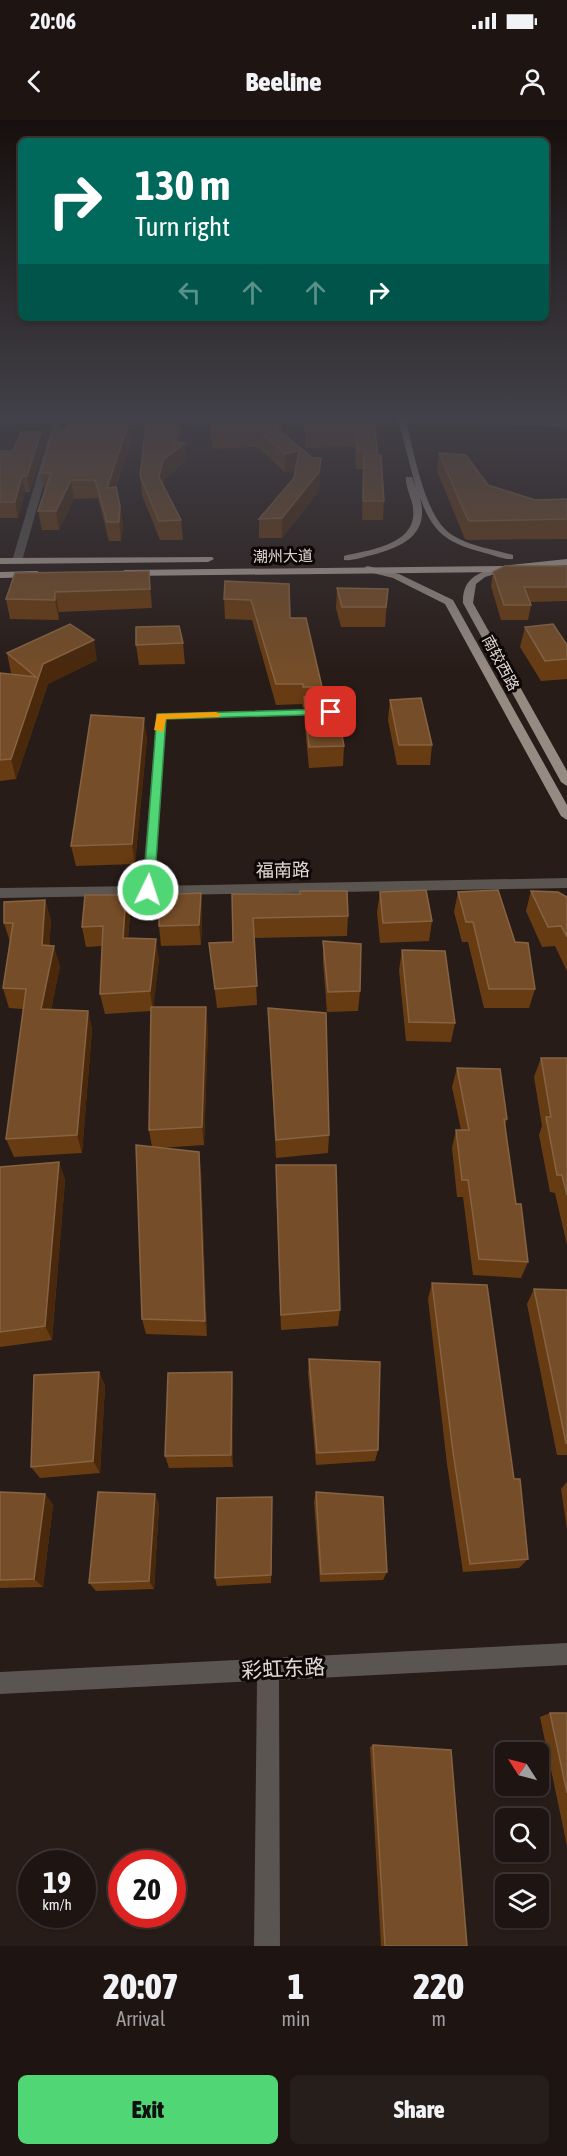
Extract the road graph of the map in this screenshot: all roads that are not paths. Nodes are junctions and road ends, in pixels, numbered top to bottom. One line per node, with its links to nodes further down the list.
1 (34, 501): 9 (street)
2 (415, 501): 6 (main road)
3 (428, 501): 4 (main road)
4 (510, 557): 5 (highway); 6 (highway)
5 (567, 557)
6 (341, 558)
7 (217, 559): 9 (highway)
8 (0, 561): 9 (highway)
9 (17, 561)
10 (567, 562): 12 (highway, 潮州大道)
11 (368, 569): 12 (highway, 潮州大道); 13 (highway, 潮州大道); 18 (main road, 南较西路)
12 (501, 569): 17 (main road, 南较西路)
13 (107, 573)
14 (48, 574): 15 (highway)
15 (0, 575)
16 (331, 712): 20 (street)
17 (567, 782)
18 (567, 816)
19 (567, 883): 20 (street, 福南路)
20 (148, 890): 21 (street, 福南路)
21 (0, 893)
22 (567, 1654): 23 (street, 彩虹东路)
23 (268, 1669): 24 (street, 彩虹东路); 25 (street)
24 (0, 1683)
25 (267, 1946)

